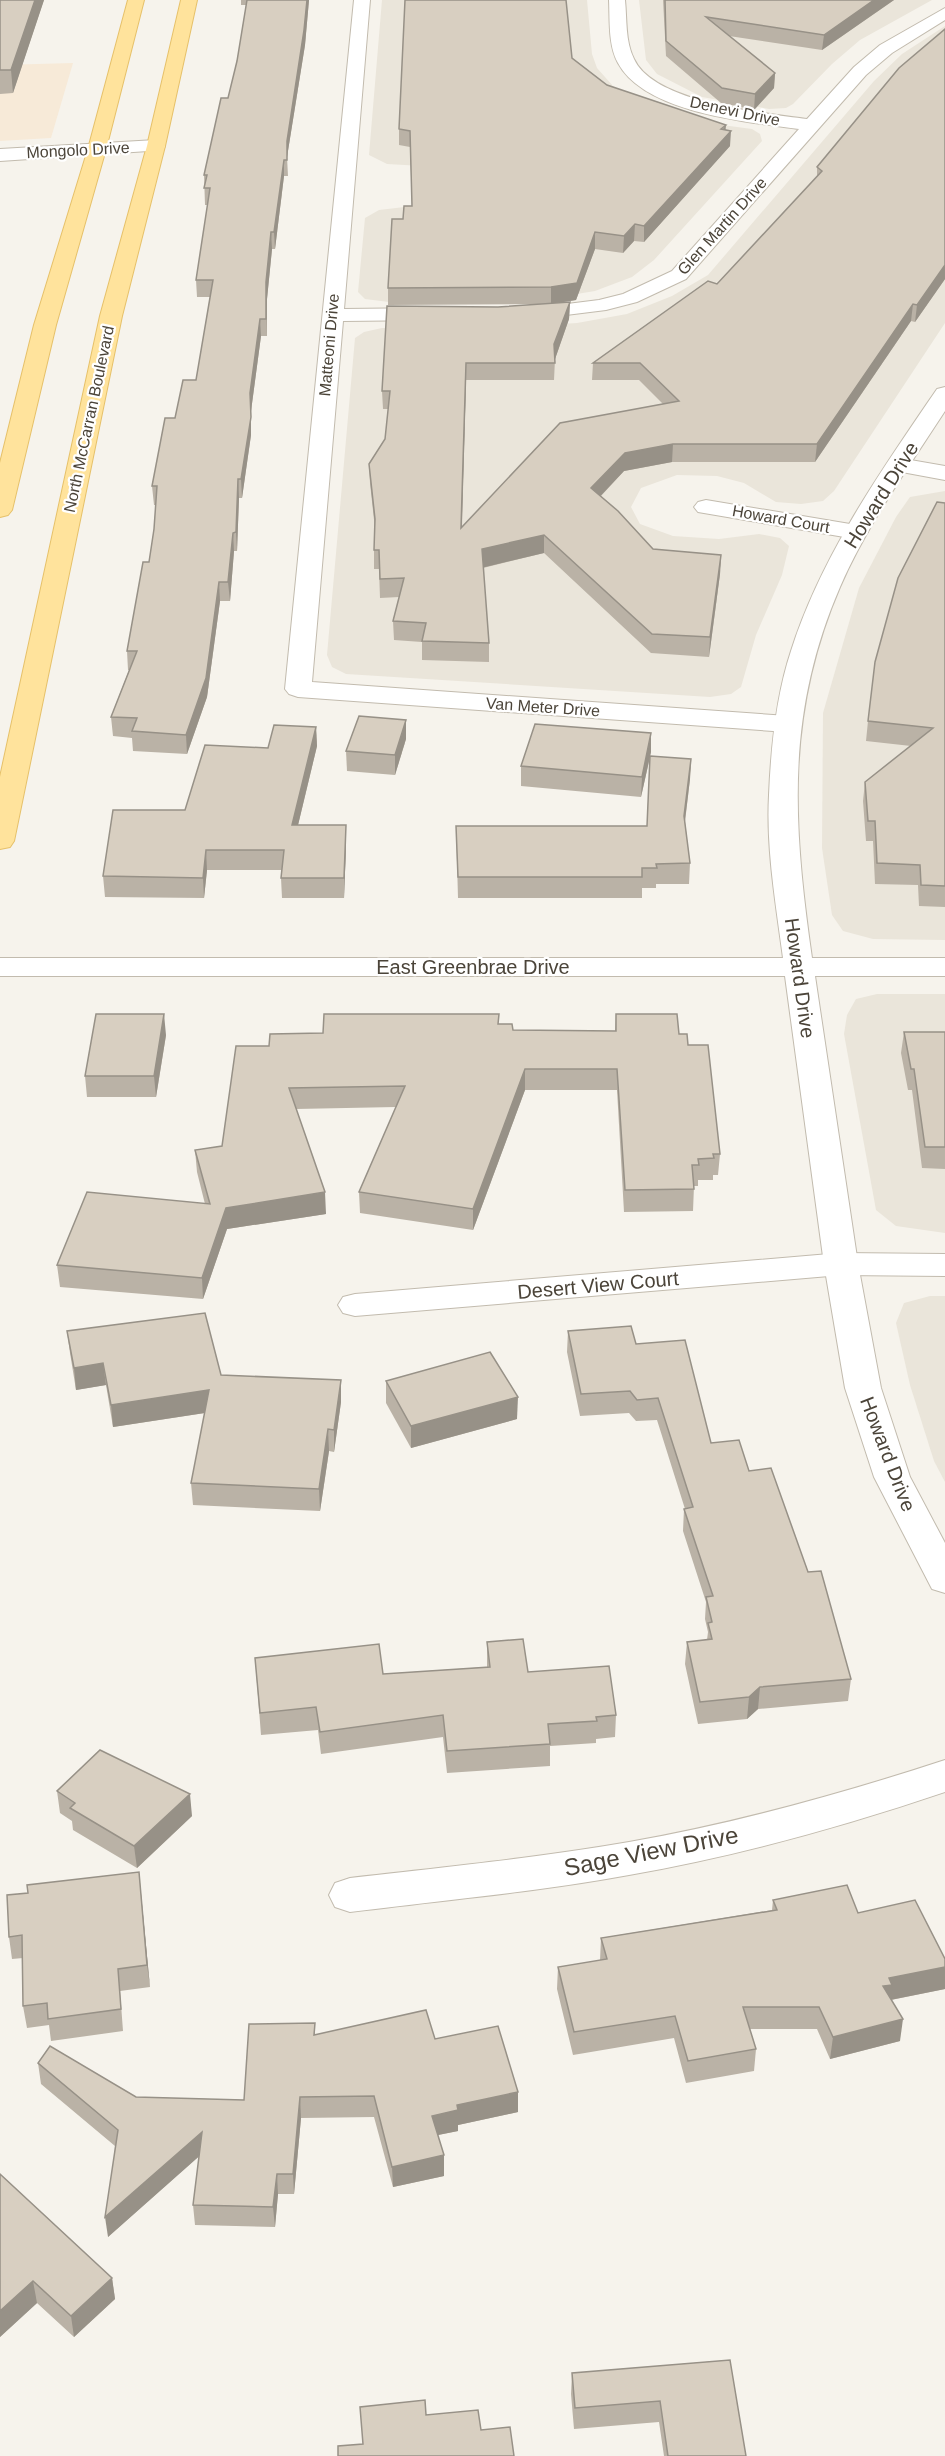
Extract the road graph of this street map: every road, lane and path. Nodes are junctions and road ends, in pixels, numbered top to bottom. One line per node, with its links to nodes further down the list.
1 (136, 0): 8 (main road)
2 (189, 0): 7 (main road, North McCarran Boulevard)
3 (362, 0): 12 (street, Matteoni Drive)
4 (617, 0): 6 (street, Denevi Drive)
5 (945, 13): 6 (street, Glen Martin Drive)
6 (811, 125): 11 (street, Glen Martin Drive)
7 (156, 146): 8 (street, Mongolo Drive); 21 (main road, North McCarran Boulevard)
8 (97, 149): 9 (street, Mongolo Drive); 17 (main road)
9 (0, 155)
10 (448, 314): 12 (street)
11 (506, 314)
12 (332, 315): 19 (street, Matteoni Drive)
13 (945, 394): 14 (street, Howard Drive)
14 (899, 465): 15 (street); 18 (street, Howard Drive)
15 (945, 473)
16 (706, 507): 18 (street, Howard Court)
17 (0, 510)
18 (856, 532): 20 (street, Howard Drive)
19 (298, 689): 20 (street, Van Meter Drive)
20 (788, 724): 22 (street, Howard Drive)
21 (0, 841)
22 (799, 966): 23 (street, East Greenbrae Drive); 24 (street, East Greenbrae Drive); 25 (street, Howard Drive)
23 (0, 967)
24 (945, 967)
25 (841, 1264): 26 (street, Desert View Court); 27 (street, Desert View Court); 28 (street, Howard Drive)
26 (945, 1265)
27 (355, 1305)
28 (945, 1580)
29 (945, 1776): 30 (street, Sage View Drive)
30 (350, 1895)

